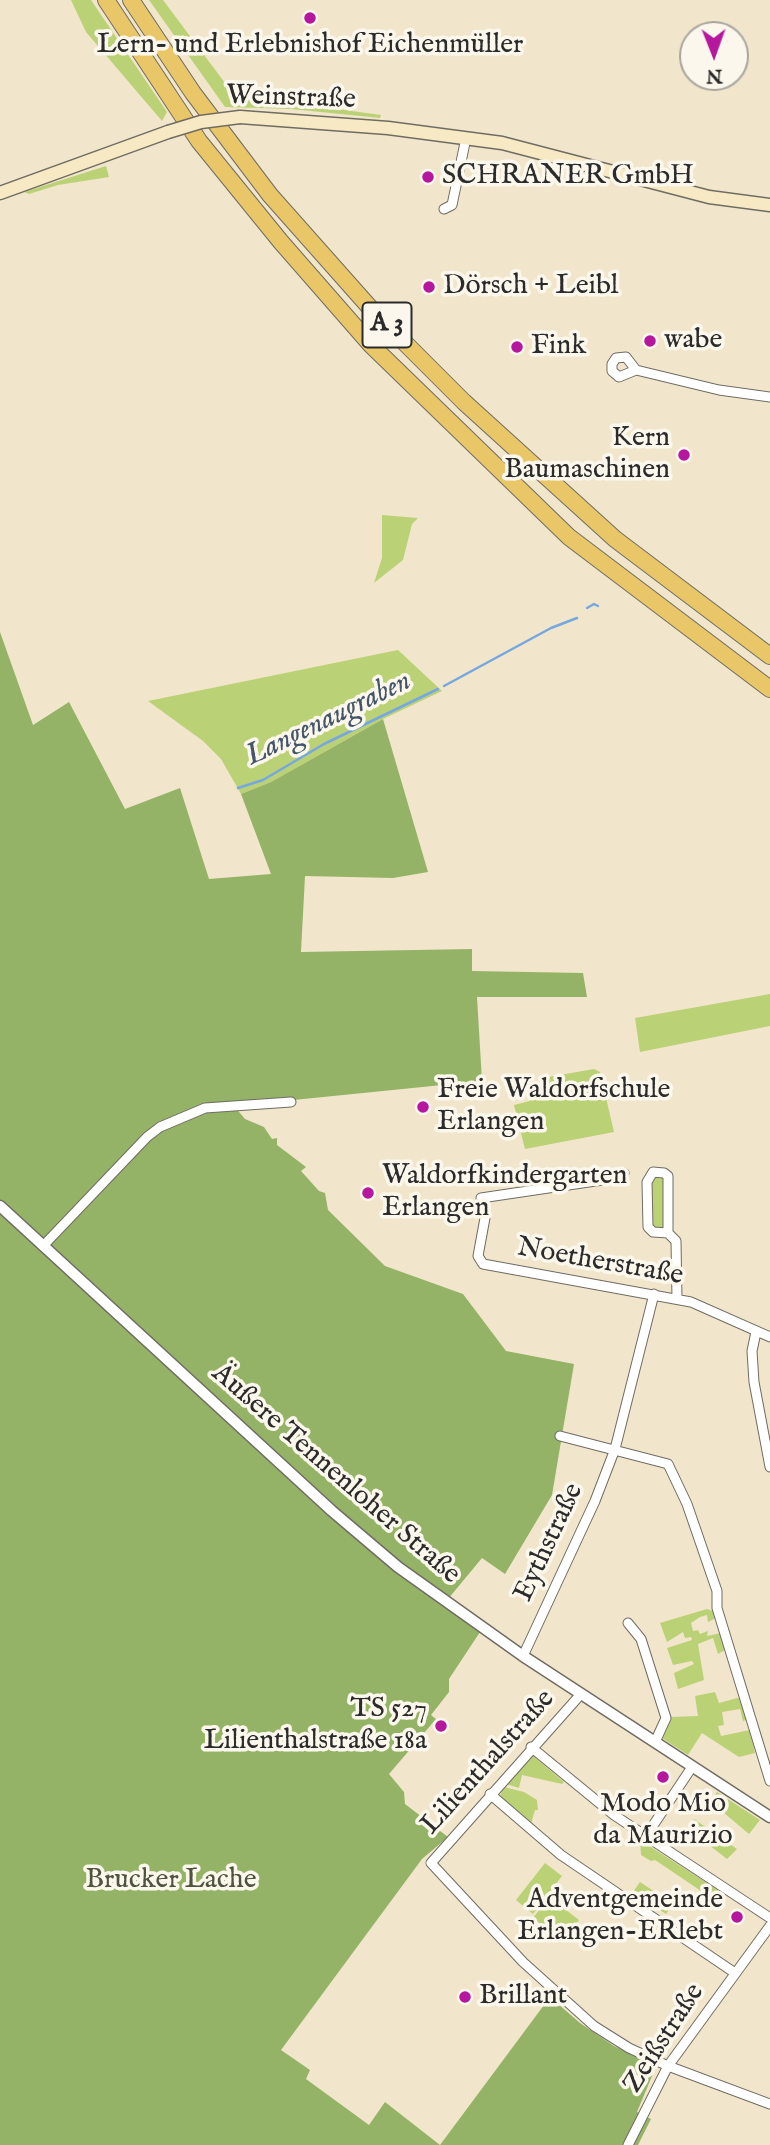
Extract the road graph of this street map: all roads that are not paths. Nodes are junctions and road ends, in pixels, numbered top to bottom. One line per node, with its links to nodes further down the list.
1 (106, 0): 12 (highway, A 3)
2 (131, 0): 9 (highway, A 3)
3 (466, 138): 4 (main road, Weinstraße, bridge); 5 (main road, Weinstraße); 6 (street)
4 (0, 193)
5 (770, 205)
6 (443, 209)
7 (636, 370): 8 (street)
8 (770, 397)
9 (694, 602): 10 (highway); 11 (highway, A 3)
10 (770, 646)
11 (770, 656)
12 (770, 689)
13 (291, 1102): 17 (street)
14 (624, 1173): 18 (street, Noetherstraße)
15 (0, 1206): 17 (street, Äußere Tennenloher Straße)
16 (668, 1233): 16 (street); 19 (street)
17 (43, 1246): 26 (street, Äußere Tennenloher Straße)
18 (654, 1294): 19 (street, Noetherstraße); 23 (street, Eythstraße)
19 (677, 1299): 20 (street, Noetherstraße)
20 (756, 1332): 21 (street, Noetherstraße); 24 (street)
21 (770, 1337)
22 (561, 1436): 23 (street, Eythstraße)
23 (615, 1448): 26 (street, Eythstraße); 31 (street)
24 (770, 1467)
25 (628, 1623): 28 (street)
26 (523, 1656): 27 (street, Äußere Tennenloher Straße)
27 (581, 1694): 28 (street, Äußere Tennenloher Straße); 29 (street, Lilienthalstraße)
28 (654, 1742): 30 (street, Äußere Tennenloher Straße)
29 (531, 1747): 32 (street, Lilienthalstraße); 34 (street)
30 (692, 1767): 33 (street, Äußere Tennenloher Straße); 34 (street)
31 (770, 1782)
32 (490, 1794): 37 (street); 38 (street, Lilienthalstraße)
33 (770, 1817)
34 (646, 1836): 35 (street)
35 (770, 1918)
36 (770, 1926): 37 (street, Zeißstraße)
37 (735, 1973): 38 (street, Zeißstraße)
38 (668, 2066): 39 (street); 40 (street, Zeißstraße)
39 (770, 2104)
40 (628, 2145)

